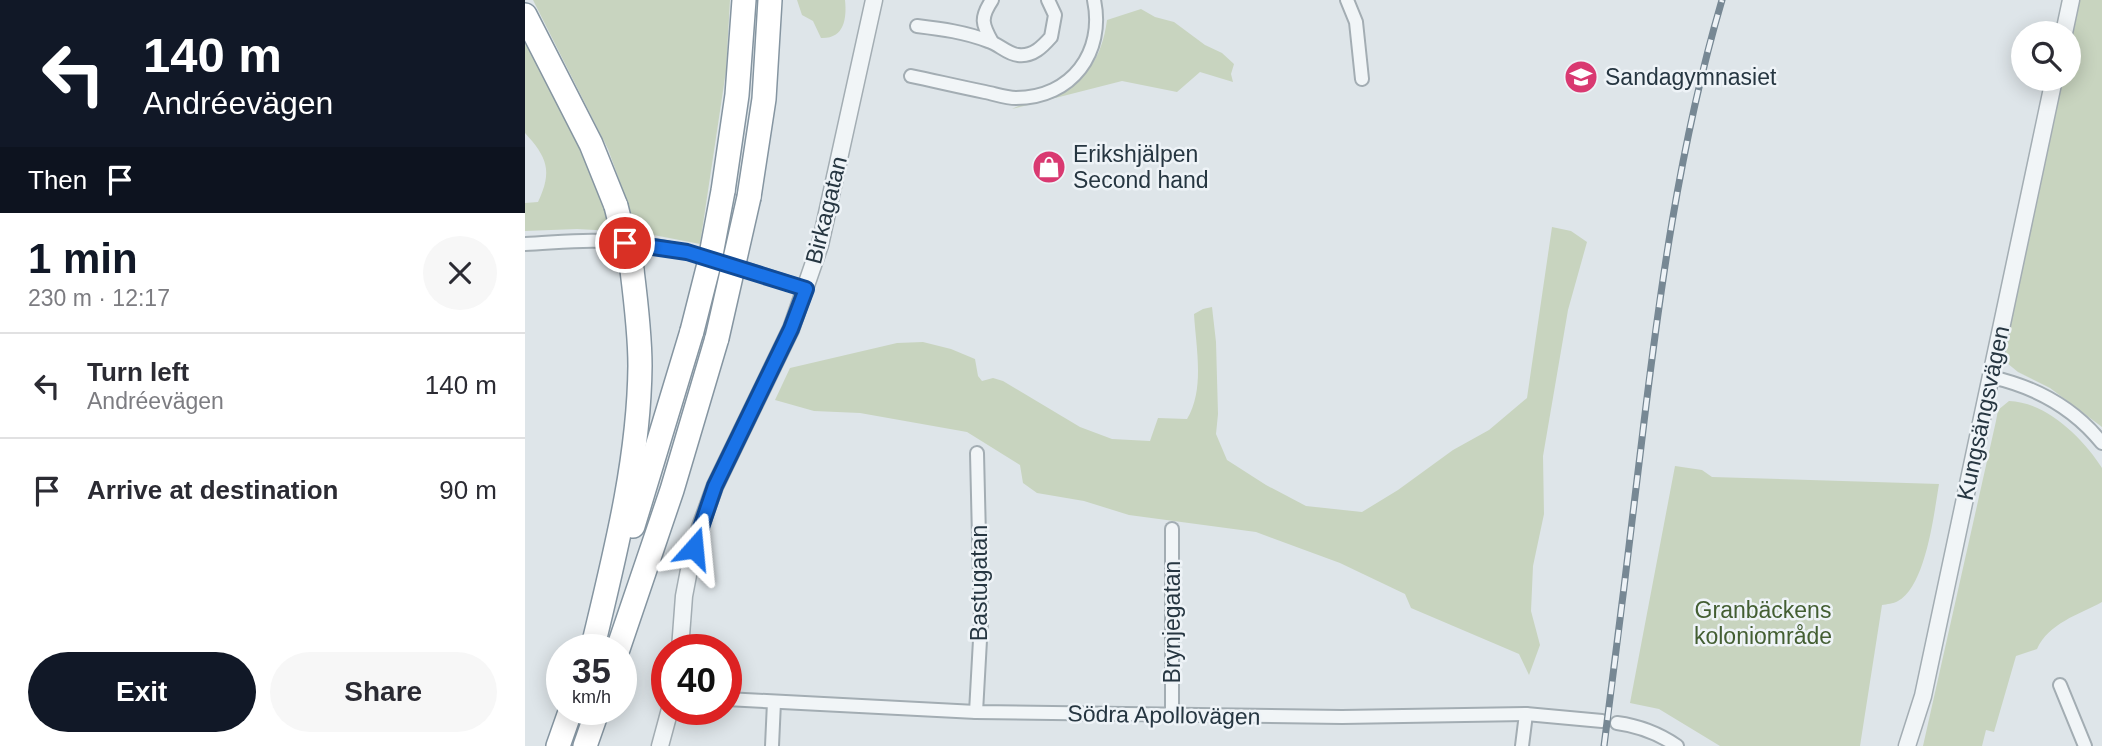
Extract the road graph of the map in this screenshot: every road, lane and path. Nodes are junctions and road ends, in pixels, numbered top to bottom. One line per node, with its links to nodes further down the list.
1 (744, 0): 23 (highway, bridge)
2 (771, 0): 24 (highway, bridge)
3 (874, 0): 17 (street, Birkagatan)
4 (992, 0): 12 (street)
5 (1048, 0): 12 (street)
6 (1094, 0): 13 (street)
7 (1347, 0): 14 (street)
8 (2071, 0): 10 (street)
9 (525, 15): 22 (highway, bridge)
10 (2067, 21)
11 (917, 26): 12 (street)
12 (992, 41)
13 (911, 76)
14 (1362, 79)
15 (2051, 91): 18 (street, Kungsängsvägen)
16 (525, 244): 17 (street)
17 (806, 289): 25 (street, Birkagatan)
18 (1991, 377): 19 (street); 43 (street, Kungsängsvägen)
19 (2102, 443)
20 (977, 453): 29 (street, Bastugatan)
21 (1172, 529): 31 (street, Brynjegatan)
22 (596, 634)
23 (598, 634)
24 (623, 634)
25 (681, 634)
26 (2060, 685): 44 (street)
27 (742, 700): 28 (street, Södra Apollovägen)
28 (774, 702): 29 (street, Södra Apollovägen); 40 (street)
29 (976, 712): 31 (street, Södra Apollovägen)
30 (1526, 714): 31 (street, Södra Apollovägen); 32 (street, Södra Apollovägen); 41 (street)
31 (1172, 715)
32 (1602, 721)
33 (1617, 723): 42 (street)
34 (565, 725): 37 (highway)
35 (592, 725): 38 (highway)
36 (666, 725): 39 (street)
37 (558, 746)
38 (585, 746)
39 (660, 746)
40 (772, 746)
41 (1521, 746)
42 (1677, 746)
43 (1907, 746)
44 (2085, 746)

